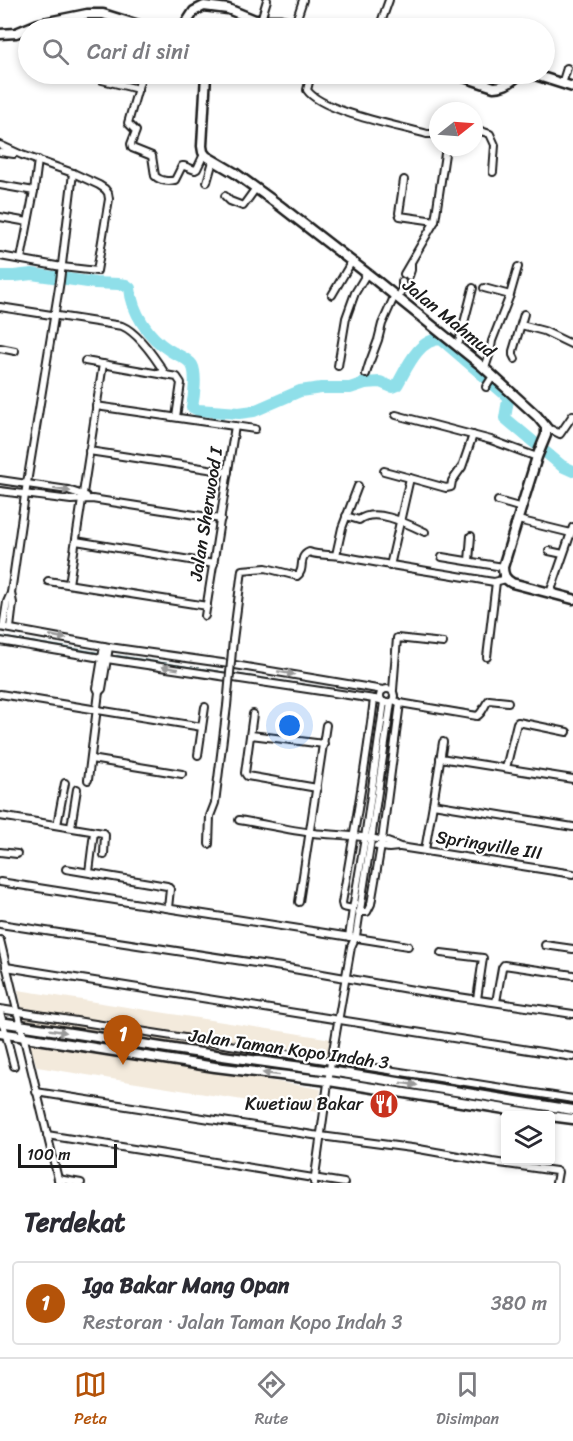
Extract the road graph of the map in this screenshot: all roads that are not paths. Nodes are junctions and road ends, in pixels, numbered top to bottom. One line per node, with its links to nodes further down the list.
1 (267, 0): 8 (street)
2 (303, 0): 9 (street)
3 (389, 0): 10 (street)
4 (70, 18): 5 (street)
5 (116, 18)
6 (189, 18): 7 (street)
7 (250, 18)
8 (262, 18)
9 (298, 18)
10 (383, 18)
11 (18, 32): 12 (street)
12 (0, 34)
13 (567, 68): 21 (street)
14 (555, 82): 21 (street)
15 (118, 84): 23 (street)
16 (139, 84): 23 (street)
17 (205, 84): 27 (street)
18 (308, 84): 25 (street)
19 (485, 84): 20 (street)
20 (508, 84)
21 (562, 84): 22 (street)
22 (573, 87)
23 (138, 89): 27 (street)
24 (483, 132): 33 (street)
25 (429, 134)
26 (0, 145): 29 (street)
27 (200, 148): 32 (street, Jalan Mahmud)
28 (0, 152): 29 (street)
29 (22, 155): 31 (street)
30 (445, 156): 42 (street)
31 (38, 160): 34 (street); 39 (street)
32 (213, 161): 36 (street); 38 (street, Jalan Mahmud)
33 (493, 172)
34 (73, 173): 48 (street); 48 (street)
35 (404, 180): 42 (street)
36 (207, 182)
37 (0, 185): 39 (street)
38 (256, 188): 40 (street); 46 (street, Jalan Mahmud)
39 (34, 191): 43 (street)
40 (225, 196)
41 (0, 217): 43 (street)
42 (435, 221): 50 (street)
43 (28, 222): 45 (street)
44 (0, 256): 45 (street)
45 (21, 259): 48 (street)
46 (352, 261): 49 (street, Jalan Mahmud); 55 (street)
47 (518, 267): 56 (street)
48 (62, 270): 59 (street)
49 (367, 273): 54 (street, Jalan Mahmud); 68 (street)
50 (406, 275)
51 (404, 283): 54 (street)
52 (473, 288): 61 (street)
53 (484, 288): 56 (street)
54 (398, 294): 61 (street, Jalan Mahmud); 70 (street)
55 (333, 295)
56 (510, 295): 69 (street)
57 (0, 306): 59 (street)
58 (524, 314): 60 (street)
59 (54, 315): 71 (street); 86 (street)
60 (521, 325): 62 (street); 65 (street)
61 (456, 345): 69 (street, Jalan Mahmud)
62 (573, 345)
63 (0, 348): 64 (street)
64 (15, 351)
65 (515, 359)
66 (85, 361): 67 (street)
67 (103, 364): 71 (street); 72 (street)
68 (338, 366)
69 (481, 369): 77 (street, Jalan Mahmud)
70 (366, 374)
71 (166, 375): 75 (street)
72 (96, 405): 75 (street); 80 (street)
73 (396, 414): 79 (street)
74 (573, 415): 77 (street)
75 (176, 417): 76 (street)
76 (235, 426): 78 (street); 83 (street, Jalan Sherwood I)
77 (546, 427): 81 (street)
78 (255, 429)
79 (473, 435): 81 (street); 84 (street)
80 (89, 452): 83 (street); 90 (street)
81 (537, 456): 92 (street)
82 (384, 471): 84 (street)
83 (228, 472): 94 (street, Jalan Sherwood I)
84 (410, 478): 96 (street)
85 (0, 480): 86 (street)
86 (27, 483): 89 (street); 90 (street, one-way to 90)
87 (358, 486): 93 (street)
88 (0, 491): 89 (street)
89 (25, 495): 90 (street); 117 (street)
90 (82, 497): 94 (street); 100 (street)
91 (498, 501): 92 (street)
92 (522, 508): 95 (street)
93 (346, 516): 96 (street); 103 (street)
94 (221, 519): 106 (street, Jalan Sherwood I)
95 (518, 520): 97 (street); 108 (street)
96 (400, 521): 98 (street); 107 (street)
97 (572, 530): 102 (street)
98 (425, 532)
99 (471, 536): 105 (street)
100 (76, 541): 106 (street); 112 (street)
101 (549, 551): 102 (street)
102 (563, 554): 113 (street)
103 (336, 555): 107 (street); 159 (street, bridge)
104 (442, 557): 105 (street)
105 (469, 561): 108 (street)
106 (214, 564): 115 (street, Jalan Sherwood I)
107 (390, 566): 111 (street)
108 (503, 567): 109 (street)
109 (506, 579): 111 (street); 113 (street)
110 (48, 581): 112 (street, Jalan Sherwood I)
111 (496, 582): 121 (street)
112 (69, 585): 115 (street, Jalan Sherwood I)
113 (550, 593): 114 (street)
114 (573, 599)
115 (207, 606): 116 (street, Jalan Sherwood I)
116 (205, 616)
117 (4, 628): 120 (street, one-way to 120)
118 (0, 641): 122 (street)
119 (442, 643): 126 (street)
120 (106, 646): 122 (street); 123 (street)
121 (487, 657)
122 (104, 659): 124 (street, one-way to 122); 131 (street)
123 (219, 663): 124 (street); 125 (street, one-way to 125)
124 (218, 675): 128 (street)
125 (383, 690): 126 (street); 128 (street)
126 (393, 690): 128 (street)
127 (0, 694): 131 (street)
128 (387, 701): 129 (street); 157 (street); 158 (street); 160 (street)
129 (507, 702)
130 (206, 707): 134 (street)
131 (97, 710): 134 (street); 141 (street)
132 (253, 714): 136 (street)
133 (326, 725): 138 (street)
134 (202, 727): 139 (street)
135 (567, 732): 142 (street)
136 (251, 735): 138 (street); 147 (street)
137 (443, 742): 140 (street)
138 (324, 744): 147 (street)
139 (198, 755)
140 (441, 758): 142 (street); 149 (street)
141 (91, 759): 143 (street); 145 (street)
142 (506, 768): 144 (street)
143 (182, 774)
144 (573, 779)
145 (88, 780)
146 (65, 783): 152 (street)
147 (317, 788): 156 (street)
148 (77, 789): 153 (street)
149 (434, 804): 154 (street); 161 (street)
150 (0, 816): 152 (street)
151 (239, 820): 156 (street, Springville III)
152 (57, 825): 153 (street)
153 (71, 827): 155 (street)
154 (573, 827)
155 (94, 832): 164 (street); 166 (street)
156 (310, 833): 157 (street, Springville III); 169 (street)
157 (353, 839): 158 (street, Springville III); 171 (street)
158 (368, 841): 160 (street, Springville III); 171 (street); 172 (street)
159 (209, 844)
160 (381, 844): 161 (street, Springville III); 172 (street)
161 (425, 850): 167 (street, Springville III)
162 (0, 852): 163 (street)
163 (17, 854)
164 (104, 855)
165 (66, 869): 166 (street)
166 (89, 872): 170 (street)
167 (573, 874)
168 (0, 882): 170 (street)
169 (299, 902)
170 (168, 908): 174 (street)
171 (352, 909): 174 (street)
172 (359, 912): 174 (street)
173 (0, 924): 182 (street)
174 (352, 936): 176 (street); 182 (street)
175 (0, 940): 180 (street)
176 (408, 945)
177 (545, 945): 178 (street)
178 (573, 949)
179 (441, 953): 183 (street)
180 (6, 967): 186 (street); 188 (street)
181 (573, 975): 184 (street)
182 (346, 978): 183 (street); 188 (street)
183 (477, 999): 184 (street)
184 (496, 1002): 187 (street)
185 (0, 1011): 186 (street); 189 (street)
186 (16, 1012): 190 (street); 193 (street)
187 (573, 1014)
188 (339, 1020): 195 (street); 197 (street)
189 (1, 1022): 190 (street, Jalan Taman Kopo Indah 3); 192 (street)
190 (20, 1025): 191 (street); 194 (street, Jalan Taman Kopo Indah 3, one-way to 194)
191 (23, 1037): 192 (street, Jalan Taman Kopo Indah 3); 199 (street, Jalan Taman Kopo Indah 3, one-way to 191); 201 (street)
192 (4, 1038): 196 (street)
193 (190, 1040): 194 (street); 197 (street)
194 (187, 1051): 197 (street, Jalan Taman Kopo Indah 3)
195 (573, 1057)
196 (14, 1066)
197 (331, 1066): 198 (street); 199 (street); 200 (street, Jalan Taman Kopo Indah 3, one-way to 200)
198 (432, 1078): 200 (street); 202 (street)
199 (329, 1081): 204 (street, Jalan Taman Kopo Indah 3); 208 (street)
200 (431, 1087): 203 (street, Jalan Taman Kopo Indah 3)
201 (36, 1092): 207 (street); 208 (street)
202 (573, 1099)
203 (573, 1110)
204 (518, 1111)
205 (555, 1117): 206 (street, Jalan Taman Kopo Indah 3)
206 (573, 1119)
207 (47, 1135): 209 (street); 210 (street)
208 (321, 1136): 210 (street); 213 (street)
209 (58, 1181): 211 (street)
210 (314, 1181): 212 (street)
211 (81, 1183)
212 (344, 1183)
213 (556, 1183)

